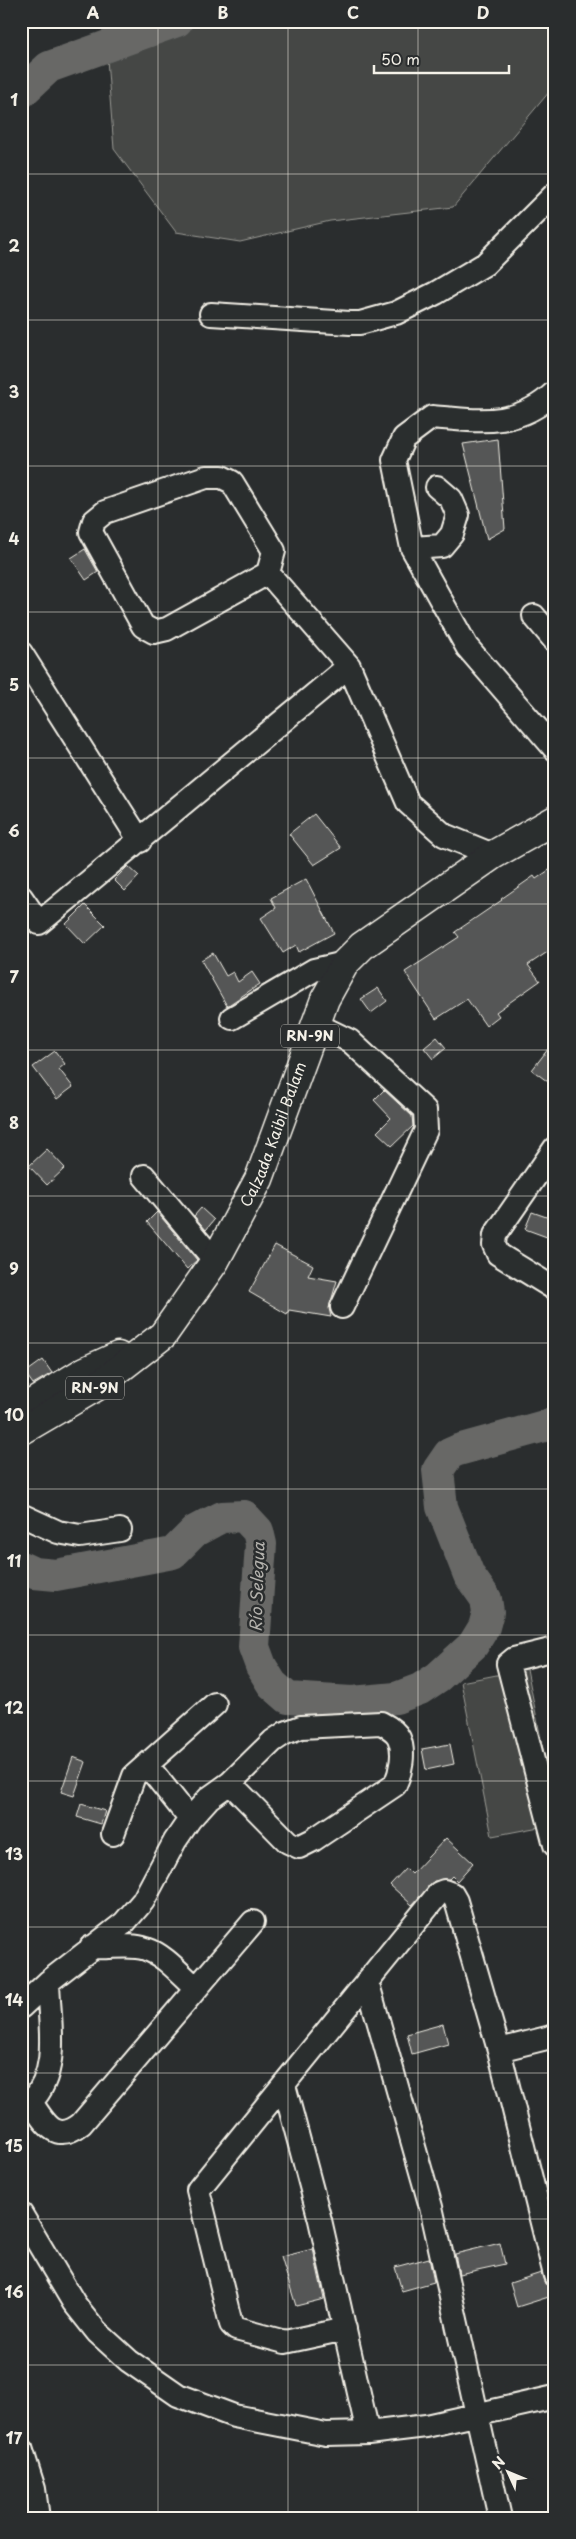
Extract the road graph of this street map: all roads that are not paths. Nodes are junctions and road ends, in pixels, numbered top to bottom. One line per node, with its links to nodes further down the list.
1 (555, 194): 2 (street)
2 (211, 314)
3 (555, 392): 5 (street)
4 (437, 487): 5 (street)
5 (412, 548): 11 (street)
6 (268, 573): 6 (street); 10 (street)
7 (534, 616): 8 (street)
8 (555, 641)
9 (21, 653): 13 (street)
10 (349, 666): 13 (street); 14 (street)
11 (555, 749)
12 (555, 820): 14 (main road, Calzada Kaibil Balam / RN-9N)
13 (140, 841): 15 (street)
14 (493, 855): 16 (main road, Calzada Kaibil Balam / RN-9N)
15 (21, 897)
16 (345, 963): 17 (street); 18 (main road, Calzada Kaibil Balam / RN-9N)
17 (232, 1018)
18 (315, 1024): 21 (main road, Calzada Kaibil Balam / RN-9N); 23 (street)
19 (555, 1148): 22 (street)
20 (144, 1176): 21 (street)
21 (215, 1261): 24 (main road, Calzada Kaibil Balam / RN-9N)
22 (555, 1289)
23 (342, 1307)
24 (163, 1335): 25 (main road, RN-9N); 26 (main road, Calzada Kaibil Balam / RN-9N)
25 (21, 1409)
26 (21, 1432)
27 (21, 1515): 28 (street)
28 (120, 1530)
29 (555, 1649): 35 (street)
30 (215, 1704): 31 (street)
31 (147, 1765): 33 (street); 34 (street)
32 (230, 1783): 32 (street); 33 (street)
33 (190, 1819): 37 (street)
34 (113, 1834)
35 (555, 1845)
36 (253, 1922): 40 (street)
37 (91, 1947): 39 (street); 40 (street)
38 (367, 1981): 43 (street); 44 (street); 50 (street)
39 (48, 1982): 41 (street); 45 (street)
40 (196, 1988): 45 (street)
41 (21, 2007)
42 (555, 2036): 43 (street)
43 (499, 2050): 47 (street)
44 (284, 2085): 48 (street); 48 (street)
45 (26, 2102)
46 (21, 2214): 51 (street)
47 (555, 2275)
48 (346, 2329): 51 (street)
49 (555, 2397): 50 (street)
50 (476, 2417): 51 (street); 54 (street)
51 (368, 2433)
52 (21, 2448): 53 (street)
53 (38, 2518)
54 (500, 2518)

